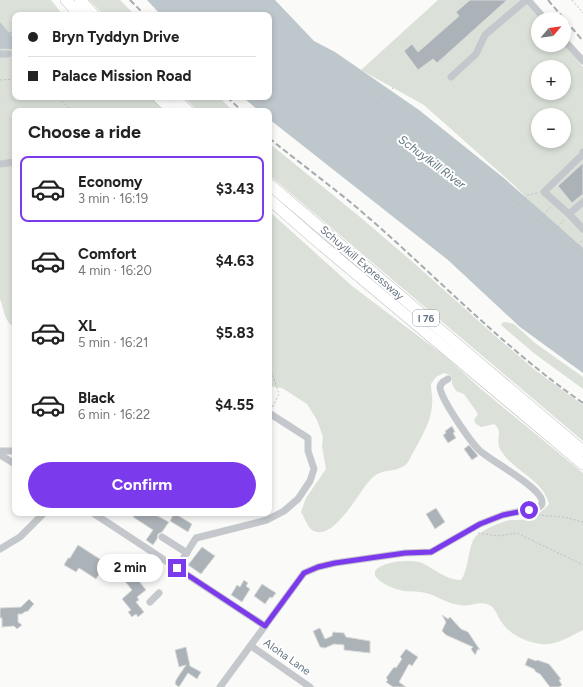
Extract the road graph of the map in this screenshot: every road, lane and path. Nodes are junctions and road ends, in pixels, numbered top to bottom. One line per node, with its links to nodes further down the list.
1 (66, 0): 5 (highway)
2 (80, 0): 6 (highway)
3 (527, 0): 7 (street); 13 (street)
4 (572, 0): 8 (path)
5 (77, 12)
6 (91, 12)
7 (538, 12)
8 (583, 13)
9 (571, 48): 12 (street)
10 (0, 54): 11 (street)
11 (8, 54)
12 (583, 61)
13 (451, 77)
14 (12, 79): 15 (path)
15 (0, 80)
16 (394, 87): 18 (path)
17 (373, 88): 18 (path)
18 (383, 97): 25 (path)
19 (60, 100): 22 (path)
20 (161, 100): 23 (highway)
21 (177, 100): 24 (highway)
22 (69, 108)
23 (170, 108)
24 (185, 108)
25 (403, 116)
26 (583, 154): 31 (street)
27 (12, 162): 28 (street)
28 (0, 164)
29 (272, 187): 52 (highway, Schuylkill Expressway / I 76)
30 (505, 192): 34 (path)
31 (544, 192): 34 (path); 37 (street)
32 (272, 202): 57 (highway, Schuylkill Expressway / I 76)
33 (583, 202): 37 (street)
34 (519, 204): 36 (path)
35 (549, 209): 39 (path)
36 (527, 212)
37 (569, 214): 41 (street)
38 (531, 215): 39 (path)
39 (539, 221): 42 (path)
40 (563, 221): 42 (path)
41 (583, 229)
42 (553, 233): 43 (path)
43 (556, 236)
44 (583, 239): 46 (path)
45 (563, 240): 46 (path)
46 (575, 249): 47 (path)
47 (583, 255)
48 (272, 372): 50 (path)
49 (448, 379): 62 (street)
50 (272, 408)
51 (272, 415): 65 (street)
52 (583, 450)
53 (0, 451): 54 (street)
54 (12, 451)
55 (0, 455): 56 (street)
56 (12, 462)
57 (583, 464)
58 (533, 514): 61 (path)
59 (41, 516): 64 (street)
60 (98, 516): 67 (street, Aloha Lane)
61 (583, 522)
62 (466, 532): 66 (path); 70 (street)
63 (162, 537): 65 (street)
64 (0, 549)
65 (187, 553): 67 (street)
66 (583, 565)
67 (177, 568): 70 (street, Aloha Lane)
68 (159, 593): 69 (street)
69 (150, 602)
70 (265, 626): 71 (street)
71 (251, 646): 72 (street); 73 (street, Aloha Lane)
72 (220, 687)
73 (310, 687)

